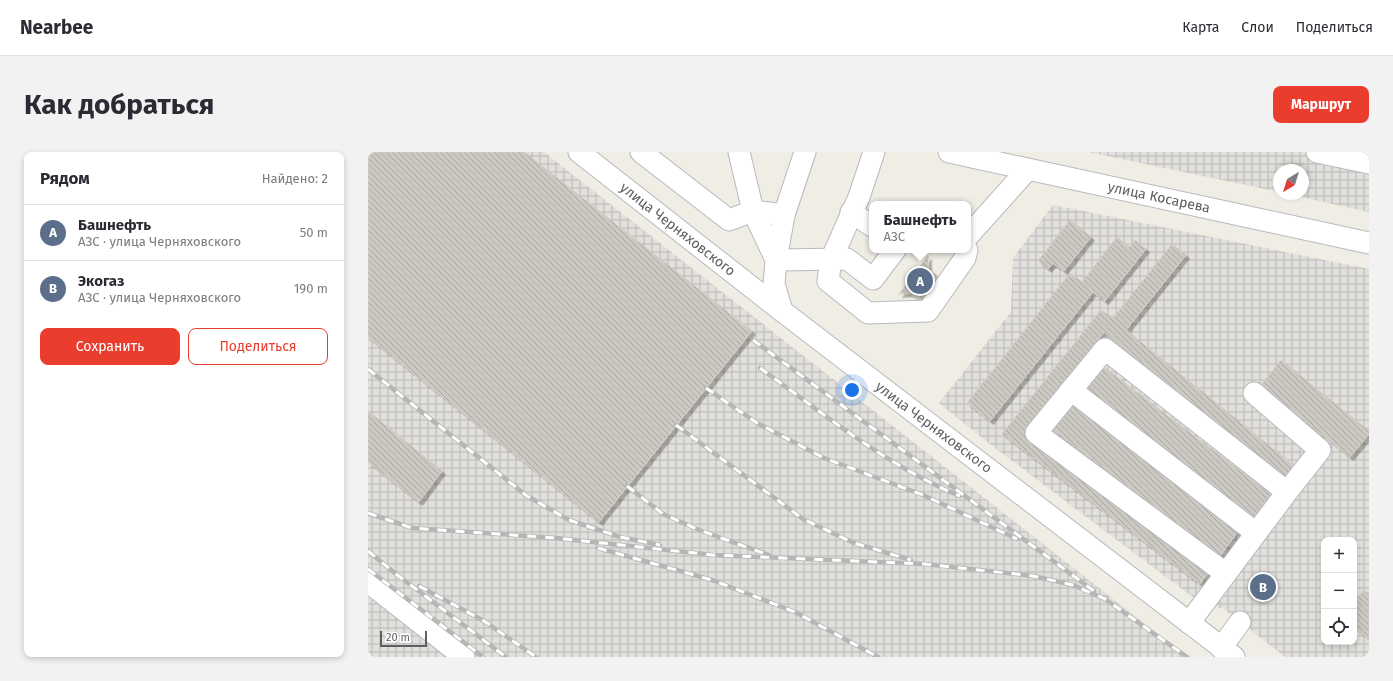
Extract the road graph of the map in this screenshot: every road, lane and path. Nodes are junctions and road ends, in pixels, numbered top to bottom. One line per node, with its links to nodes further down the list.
1 (579, 152): 20 (street, улица Черняховского)
2 (641, 152): 10 (street)
3 (739, 152): 10 (street)
4 (805, 152): 12 (street)
5 (874, 152): 11 (street)
6 (949, 152): 9 (street, улица Косарева)
7 (1317, 152): 8 (street)
8 (1369, 163)
9 (1028, 169): 14 (street); 15 (street, улица Косарева)
10 (753, 211): 12 (street); 18 (street)
11 (851, 212): 13 (street); 19 (street)
12 (784, 215): 18 (street)
13 (869, 224)
14 (971, 237)
15 (1369, 243)
16 (893, 253): 19 (street)
17 (966, 253): 19 (street)
18 (776, 260): 19 (street); 20 (street)
19 (831, 260)
20 (782, 311): 27 (street, улица Черняховского)
21 (1071, 390): 23 (street); 24 (street); 25 (street)
22 (1254, 392): 23 (street)
23 (1287, 492): 24 (street)
24 (1256, 532): 25 (street)
25 (1225, 573): 27 (street)
26 (368, 582): 30 (street)
27 (1189, 622): 29 (street, улица Черняховского)
28 (1240, 622): 29 (street)
29 (1227, 652)
30 (464, 657)

